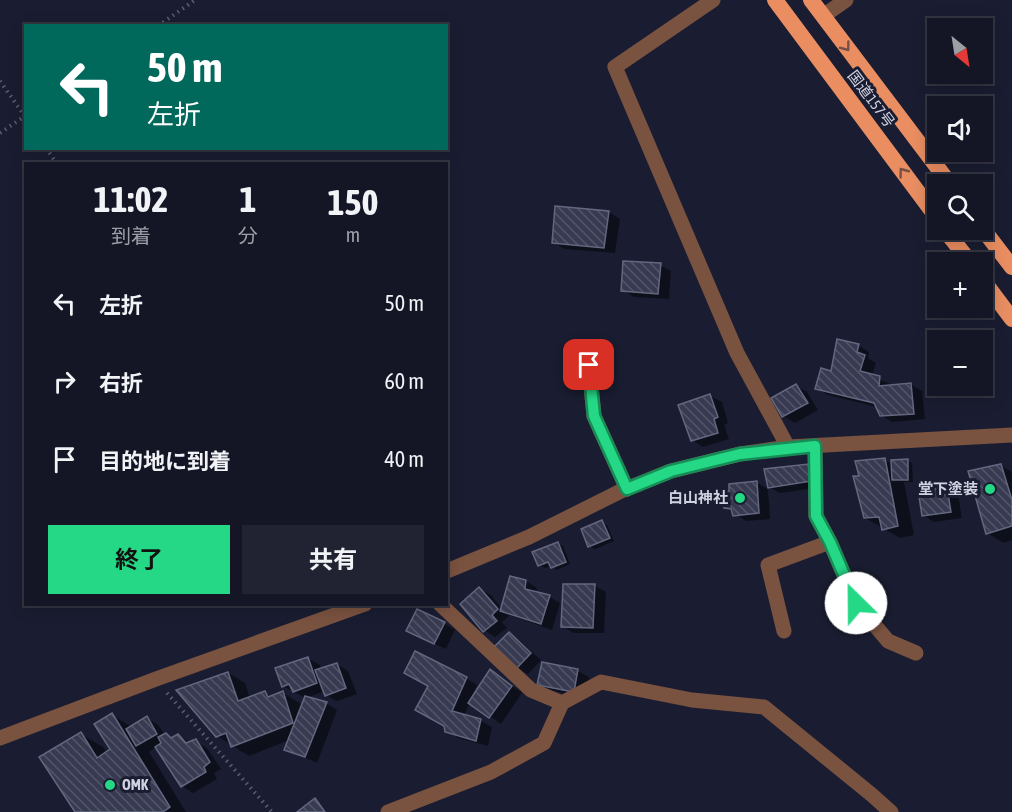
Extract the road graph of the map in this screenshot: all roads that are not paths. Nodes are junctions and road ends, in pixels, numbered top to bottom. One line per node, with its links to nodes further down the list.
1 (713, 0): 17 (street)
2 (775, 0): 7 (highway, 国道157号, one-way to 2)
3 (811, 0): 5 (highway, 国道157号)
4 (846, 0): 5 (street)
5 (823, 16): 6 (highway, 国道157号, one-way to 6)
6 (942, 174)
7 (927, 204)
8 (953, 240): 10 (highway)
9 (991, 240): 11 (highway)
10 (962, 252)
11 (1012, 267)
12 (993, 294): 13 (highway)
13 (1012, 319)
14 (589, 365): 18 (street)
15 (1012, 435): 16 (street)
16 (815, 446): 17 (street); 19 (street)
17 (788, 447): 18 (street)
18 (627, 489): 20 (street)
19 (830, 542): 23 (street); 24 (street)
20 (448, 571)
21 (359, 606): 26 (street)
22 (442, 606): 25 (street)
23 (784, 631)
24 (916, 653)
25 (562, 703): 27 (street); 28 (street)
26 (0, 738)
27 (388, 812)
28 (891, 812)

